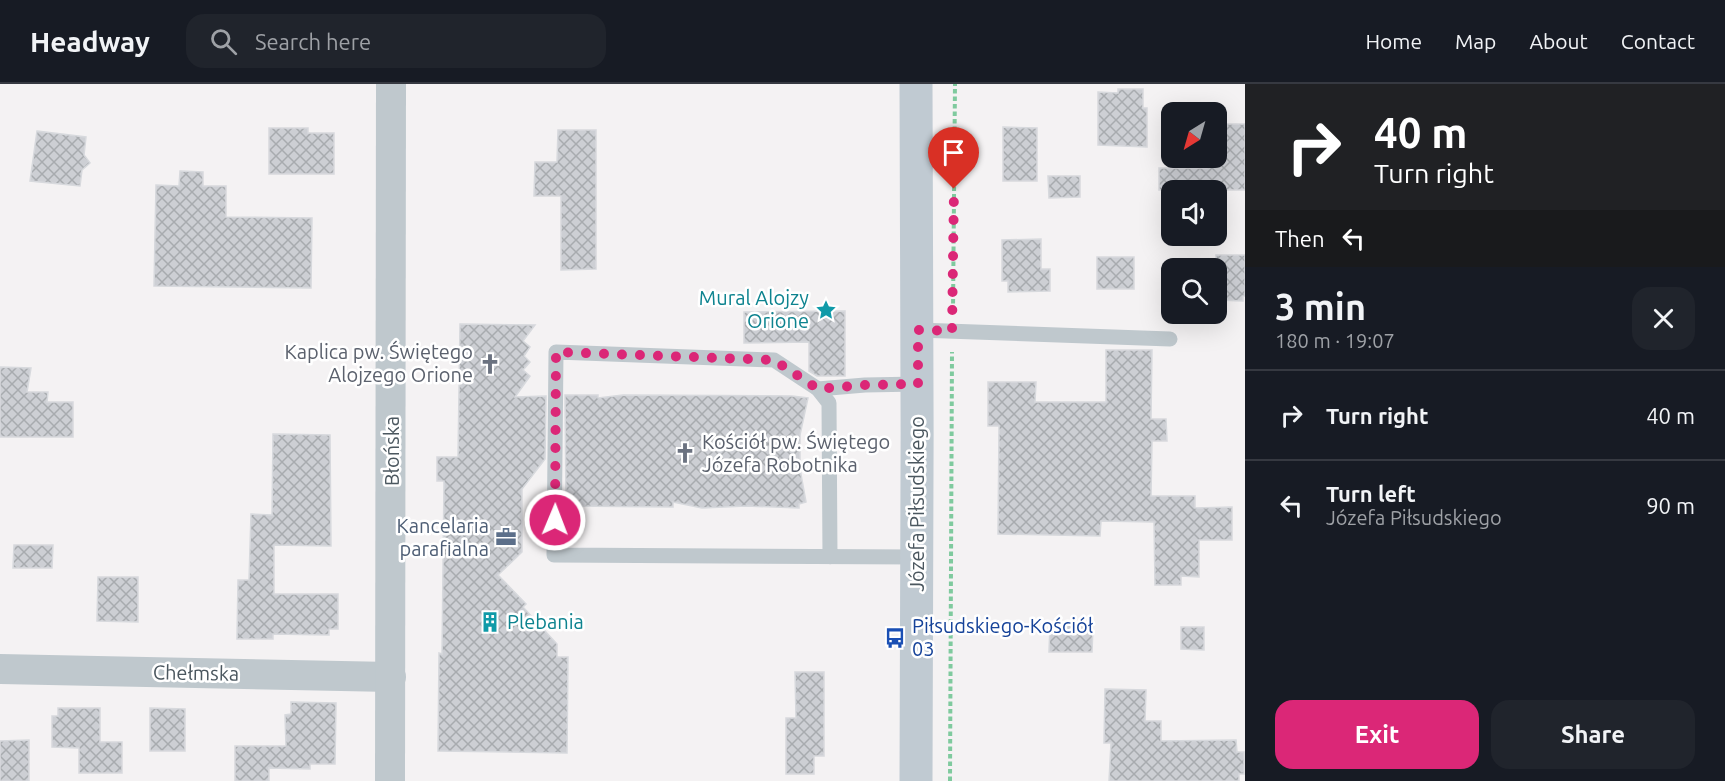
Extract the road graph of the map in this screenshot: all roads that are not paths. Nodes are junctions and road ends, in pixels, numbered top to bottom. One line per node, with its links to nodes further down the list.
1 (391, 84): 10 (street, Błońska)
2 (916, 84): 3 (street, Józefa Piłsudskiego)
3 (918, 330): 4 (lane); 5 (street, Józefa Piłsudskiego)
4 (1170, 339)
5 (918, 384): 6 (lane); 8 (street, Józefa Piłsudskiego)
6 (818, 389): 7 (lane); 7 (lane)
7 (830, 557): 8 (lane)
8 (916, 557): 12 (street, Józefa Piłsudskiego)
9 (0, 669): 10 (street, Chełmska)
10 (391, 677): 11 (street, Błońska)
11 (390, 781)
12 (916, 781)

